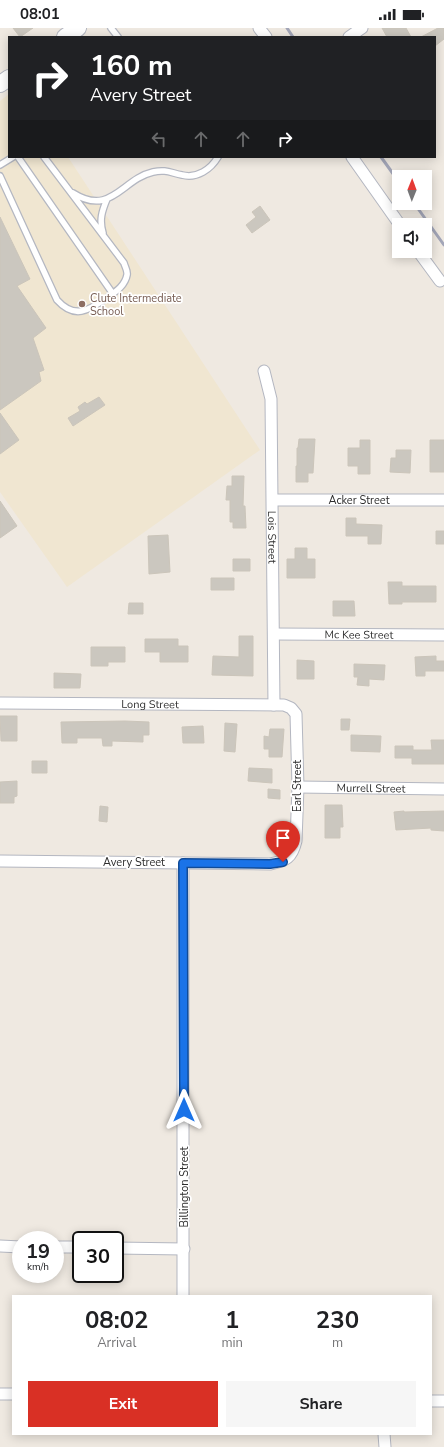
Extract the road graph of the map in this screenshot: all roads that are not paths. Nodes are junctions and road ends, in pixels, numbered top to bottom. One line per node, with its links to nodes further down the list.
1 (111, 28): 4 (lane)
2 (259, 28): 5 (street)
3 (362, 28): 6 (street)
4 (117, 36)
5 (265, 36)
6 (350, 36)
7 (12, 158): 12 (lane)
8 (19, 158): 20 (lane)
9 (45, 158): 14 (lane)
10 (218, 158): 15 (lane)
11 (353, 158): 16 (street)
12 (0, 166)
13 (0, 176): 20 (lane)
14 (70, 191): 15 (lane); 17 (lane)
15 (107, 199): 17 (lane)
16 (395, 218)
17 (104, 237): 20 (lane)
18 (423, 258): 19 (street)
19 (440, 281)
20 (113, 294)
21 (264, 370): 22 (street, Lois Street)
22 (273, 500): 23 (street, Acker Street); 24 (street, Lois Street)
23 (444, 500)
24 (274, 634): 25 (street, Mc Kee Street); 27 (street, Lois Street)
25 (444, 635)
26 (0, 703): 27 (street, Long Street)
27 (274, 704): 28 (street, Long Street)
28 (296, 714): 29 (street, Earl Street)
29 (298, 787): 30 (street, Murrell Street); 31 (street, Earl Street)
30 (444, 790)
31 (290, 856): 33 (street, Avery Street)
32 (0, 862): 33 (street, Avery Street)
33 (183, 863): 37 (street, Billington Street)
34 (0, 1246): 35 (street)
35 (12, 1247)
36 (124, 1248): 37 (street)
37 (184, 1249): 38 (street, Billington Street)
38 (183, 1295)
39 (0, 1394): 40 (street)
40 (12, 1394)
41 (432, 1401): 42 (street)
42 (444, 1401)
43 (384, 1435): 44 (street)
44 (385, 1447)

